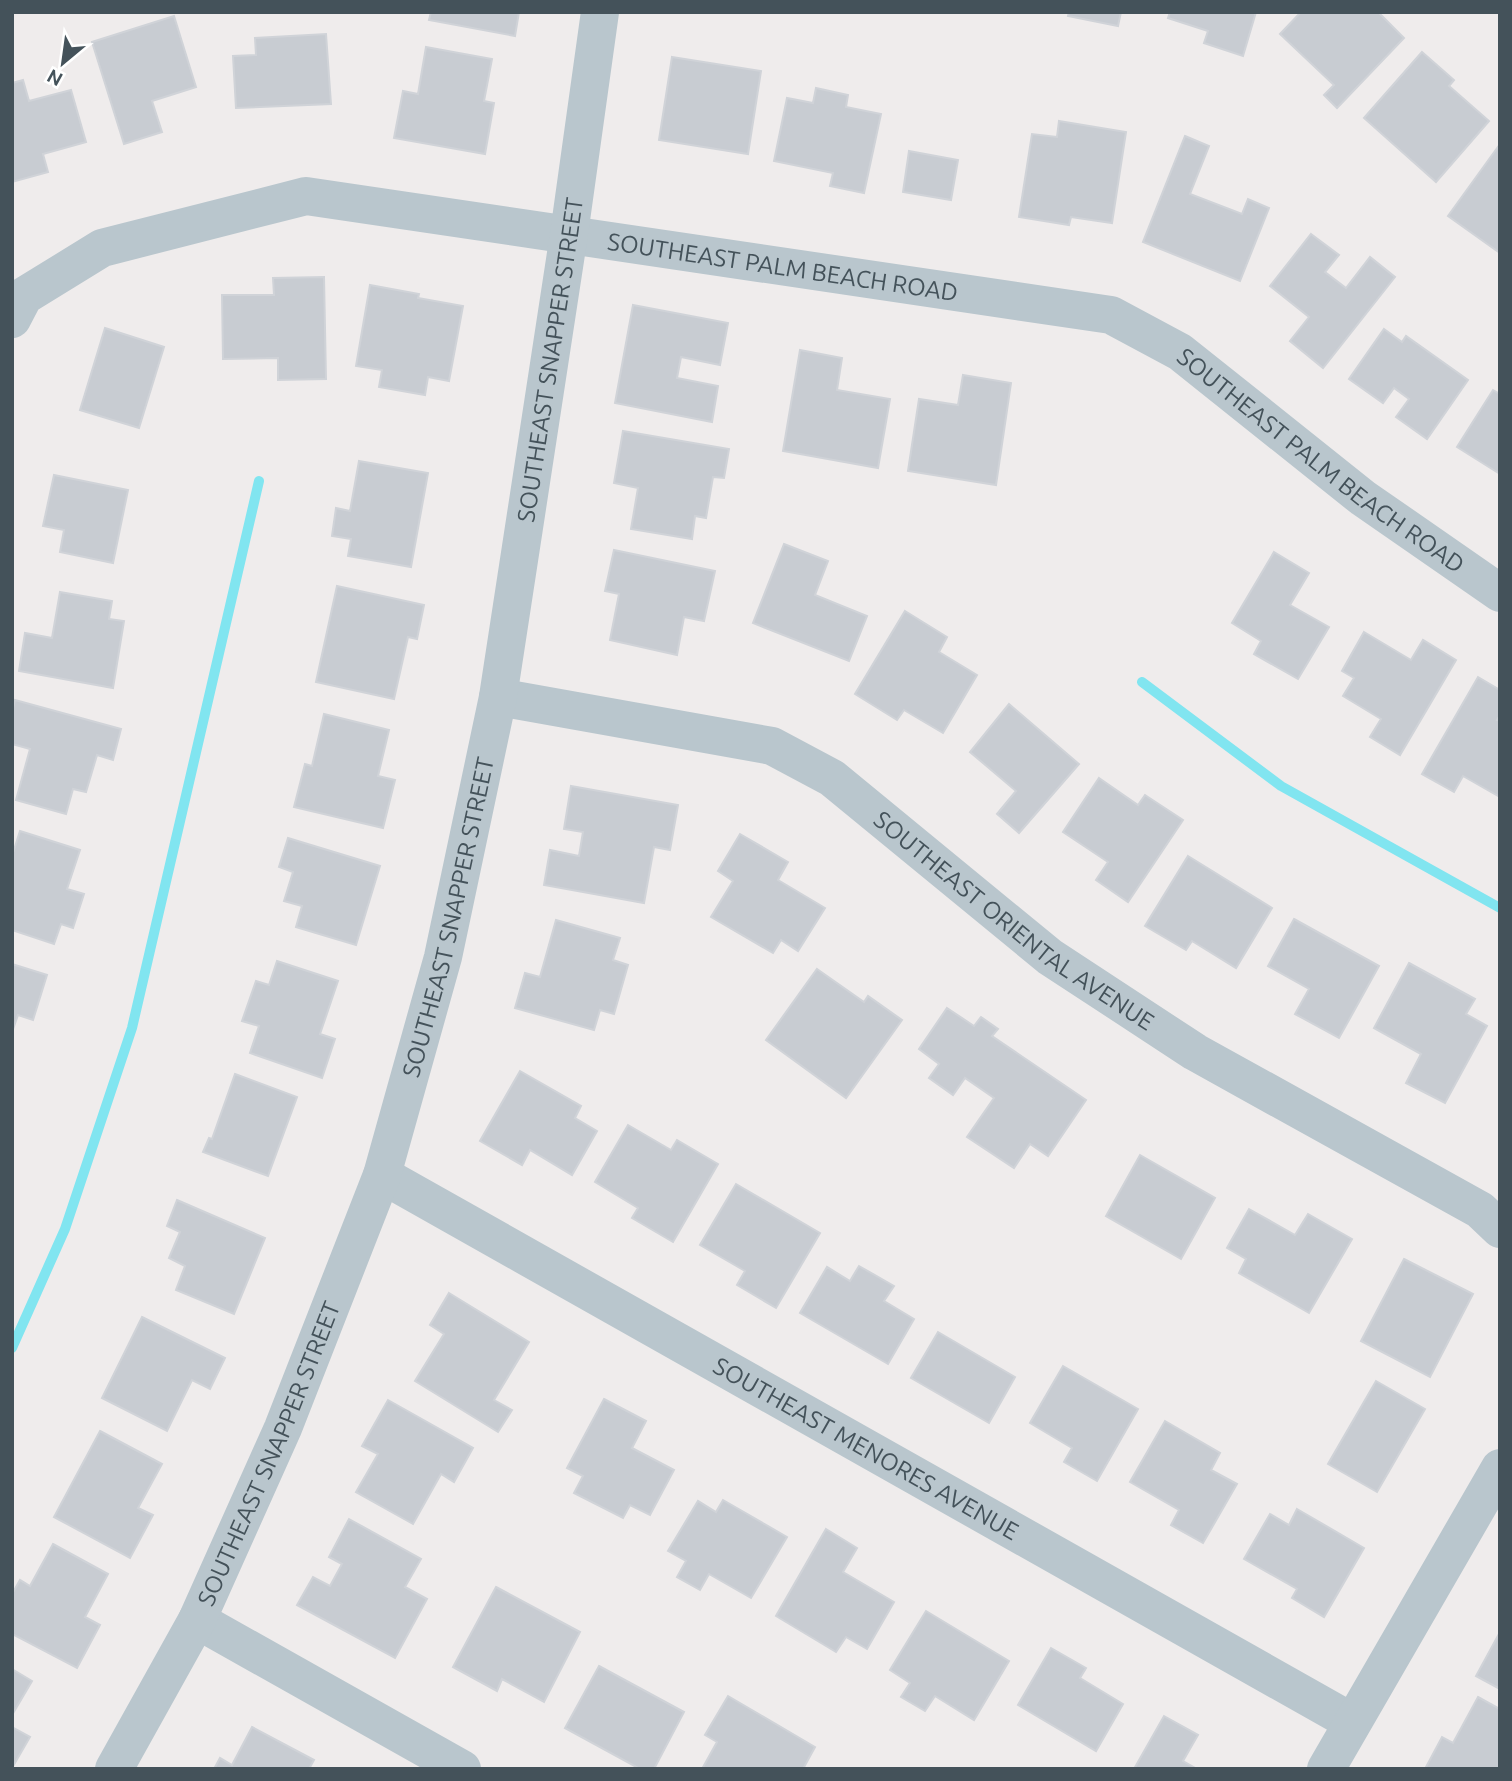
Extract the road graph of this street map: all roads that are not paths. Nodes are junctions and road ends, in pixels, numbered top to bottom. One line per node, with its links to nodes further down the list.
1 (600, 12): 2 (street, SOUTHEAST SNAPPER STREET)
2 (569, 234): 3 (street, SOUTHEAST PALM BEACH ROAD); 4 (street, SOUTHEAST PALM BEACH ROAD); 5 (street, SOUTHEAST SNAPPER STREET)
3 (12, 318)
4 (1500, 593)
5 (498, 697): 6 (street, SOUTHEAST SNAPPER STREET); 7 (street, SOUTHEAST ORIENTAL AVENUE)
6 (382, 1175): 9 (street, SOUTHEAST SNAPPER STREET); 10 (street, SOUTHEAST MENORES AVENUE)
7 (1500, 1229)
8 (1500, 1468): 10 (street)
9 (197, 1620): 11 (street, SOUTHEAST SNAPPER STREET); 12 (street)
10 (1352, 1722): 13 (street)
11 (114, 1769)
12 (462, 1769)
13 (1326, 1769)

